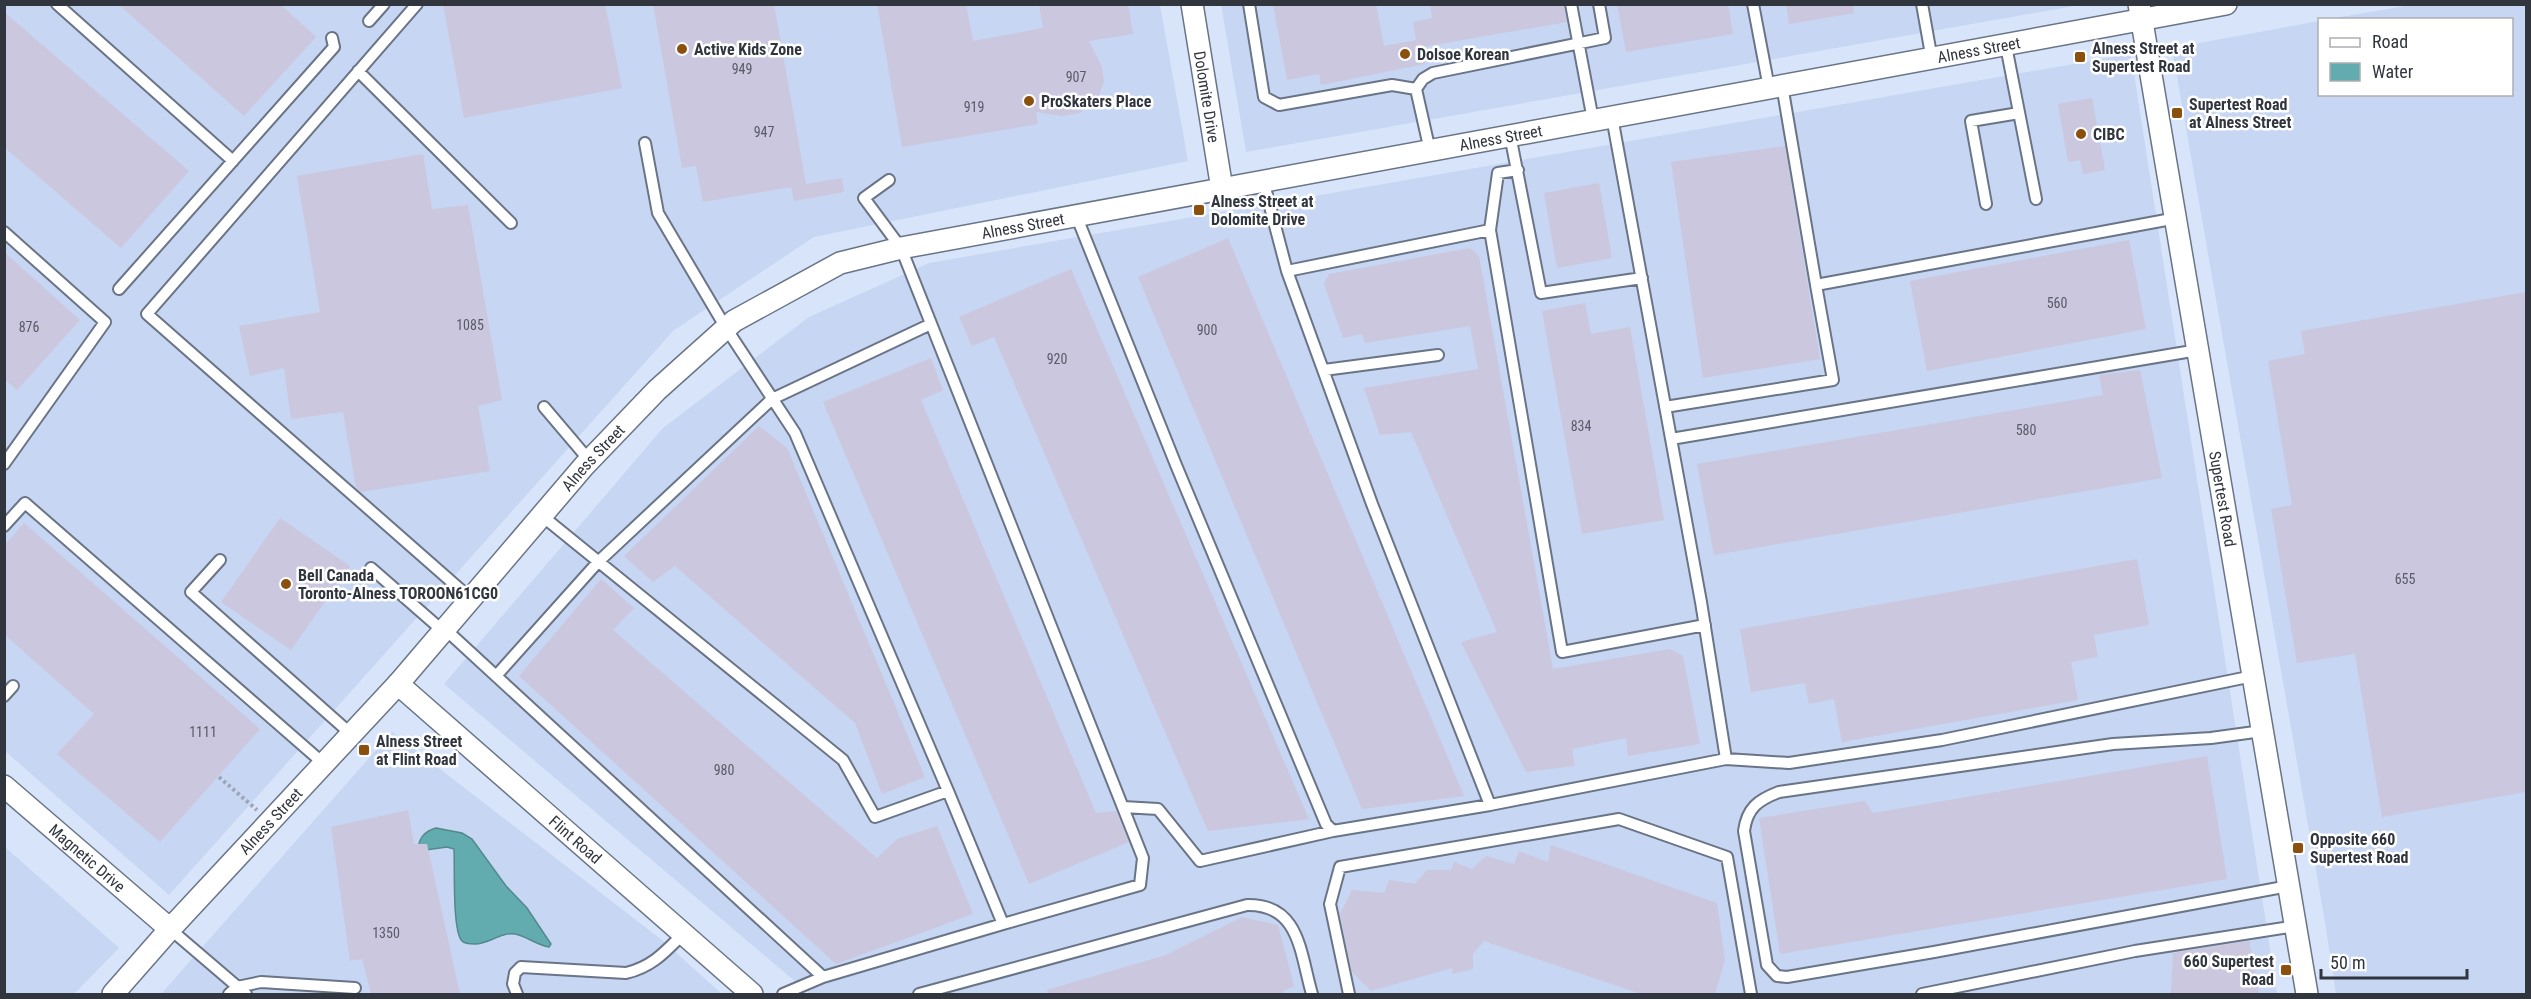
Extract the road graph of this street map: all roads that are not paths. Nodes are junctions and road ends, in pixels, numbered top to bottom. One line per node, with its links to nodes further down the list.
1 (57, 4): 25 (lane)
2 (384, 4): 12 (lane)
3 (417, 4): 17 (lane)
4 (1192, 4): 29 (street, Dolomite Drive)
5 (1249, 4): 19 (lane)
6 (1571, 4): 14 (lane)
7 (1599, 4): 14 (lane)
8 (1754, 4): 18 (lane)
9 (1922, 4): 16 (lane)
10 (2226, 4): 11 (street, Alness Street)
11 (2140, 12): 15 (street, Alness Street); 33 (street, Supertest Road)
12 (369, 21)
13 (332, 38): 25 (lane)
14 (1578, 44): 19 (lane); 21 (lane)
15 (2006, 46): 16 (street, Alness Street); 20 (lane)
16 (1932, 60): 18 (street, Alness Street)
17 (358, 71): 34 (lane); 59 (lane)
18 (1775, 87): 21 (street, Alness Street); 40 (lane)
19 (1416, 89): 24 (lane)
20 (2019, 113): 30 (lane); 31 (lane)
21 (1603, 119): 22 (street, Alness Street); 39 (lane)
22 (1510, 135): 24 (street, Alness Street); 26 (lane)
23 (645, 143): 43 (lane)
24 (1430, 151): 28 (street, Alness Street)
25 (233, 161): 41 (lane)
26 (1518, 170): 35 (lane); 39 (lane)
27 (889, 180): 37 (lane)
28 (1263, 180): 29 (street, Alness Street); 38 (lane)
29 (1222, 189): 32 (street, Alness Street)
30 (2037, 199)
31 (1986, 204)
32 (1076, 216): 37 (street, Alness Street); 75 (lane)
33 (2177, 218): 40 (lane); 44 (street, Supertest Road)
34 (511, 223)
35 (1490, 230): 38 (lane); 60 (lane)
36 (4, 232): 51 (lane)
37 (901, 248): 42 (lane); 43 (street, Alness Street)
38 (1287, 271): 46 (lane)
39 (1642, 278): 49 (lane)
40 (1816, 285): 49 (lane)
41 (119, 290)
42 (931, 324): 47 (lane); 74 (lane)
43 (726, 328): 47 (lane); 52 (street, Alness Street)
44 (2198, 350): 50 (lane); 63 (street, Supertest Road)
45 (1438, 355): 46 (lane)
46 (1324, 370): 73 (lane)
47 (772, 399): 57 (lane); 72 (lane)
48 (544, 407): 52 (lane)
49 (1665, 407): 50 (lane)
50 (1671, 439): 60 (lane)
51 (8, 451): 53 (lane)
52 (589, 460): 54 (street, Alness Street)
53 (4, 464)
54 (541, 515): 57 (lane); 59 (street, Alness Street)
55 (4, 526): 70 (lane)
56 (220, 560): 68 (lane)
57 (598, 562): 62 (lane); 72 (lane)
58 (371, 568): 61 (lane)
59 (470, 598): 61 (street, Alness Street)
60 (1705, 625): 69 (lane)
61 (444, 630): 62 (lane); 64 (street, Alness Street)
62 (496, 676): 81 (lane)
63 (2253, 676): 67 (street, Supertest Road); 69 (lane)
64 (398, 684): 68 (street, Alness Street); 80 (street, Flint Road)
65 (13, 686): 66 (lane)
66 (4, 696)
67 (2262, 730): 76 (street, Supertest Road); 76 (lane)
68 (351, 734): 70 (street, Alness Street)
69 (1726, 759): 73 (lane)
70 (323, 763): 79 (street, Alness Street)
71 (4, 786): 79 (street, Magnetic Drive)
72 (948, 791): 77 (lane)
73 (1490, 805): 75 (lane)
74 (1123, 807): 75 (lane); 77 (lane)
75 (1333, 831)
76 (2289, 886): 78 (street, Supertest Road)
77 (1003, 924): 81 (lane)
78 (2296, 926): 93 (lane); 94 (street, Supertest Road)
79 (170, 929): 83 (lane); 84 (street, Alness Street)
80 (683, 934): 86 (lane); 87 (street, Flint Road)
81 (823, 977): 88 (lane)
82 (355, 988): 83 (lane)
83 (233, 991): 85 (lane)
84 (113, 994)
85 (246, 994)
86 (517, 994)
87 (752, 994)
88 (783, 994)
89 (919, 994): 90 (lane)
90 (1312, 994)
91 (1350, 994): 92 (lane)
92 (1751, 994)
93 (1922, 994)
94 (2307, 994)

